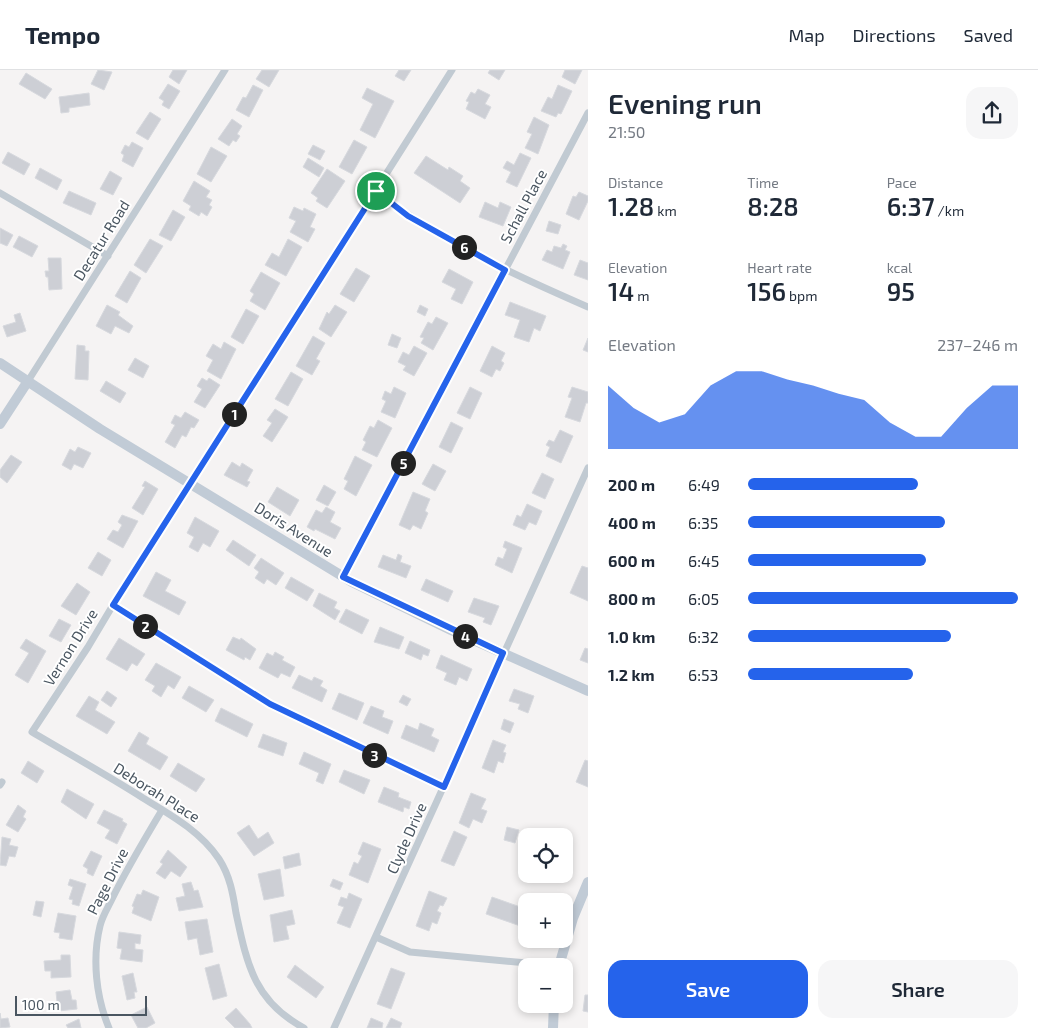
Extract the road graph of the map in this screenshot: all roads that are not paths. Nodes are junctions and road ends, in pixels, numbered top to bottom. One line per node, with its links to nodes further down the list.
1 (225, 70): 6 (street, Decatur Road)
2 (452, 70): 4 (street, Vernon Drive)
3 (588, 114): 7 (street, Schall Place)
4 (376, 191): 7 (street); 13 (street, Vernon Drive)
5 (0, 193): 6 (street)
6 (108, 256): 10 (street, Decatur Road)
7 (505, 270): 8 (street); 14 (street, Schall Place)
8 (588, 307)
9 (0, 362): 10 (street, Doris Avenue)
10 (28, 381): 11 (street, Decatur Road); 13 (street, Doris Avenue)
11 (0, 424)
12 (588, 468): 16 (street, Clyde Drive)
13 (190, 483): 14 (street, Doris Avenue); 15 (street, Vernon Drive)
14 (343, 577): 16 (street, Doris Avenue)
15 (113, 605): 18 (street, Vernon Drive); 19 (street)
16 (503, 653): 17 (street, Doris Avenue); 19 (street, Clyde Drive)
17 (588, 691)
18 (32, 732): 20 (street, Deborah Place)
19 (444, 787): 22 (street, Clyde Drive)
20 (162, 810): 26 (street, Page Drive); 27 (street, Deborah Place)
21 (588, 882): 23 (street)
22 (376, 937): 24 (street); 28 (street, Clyde Drive)
23 (561, 958)
24 (518, 962)
25 (554, 1013): 29 (street)
26 (109, 1028)
27 (304, 1028)
28 (334, 1028)
29 (553, 1028)

